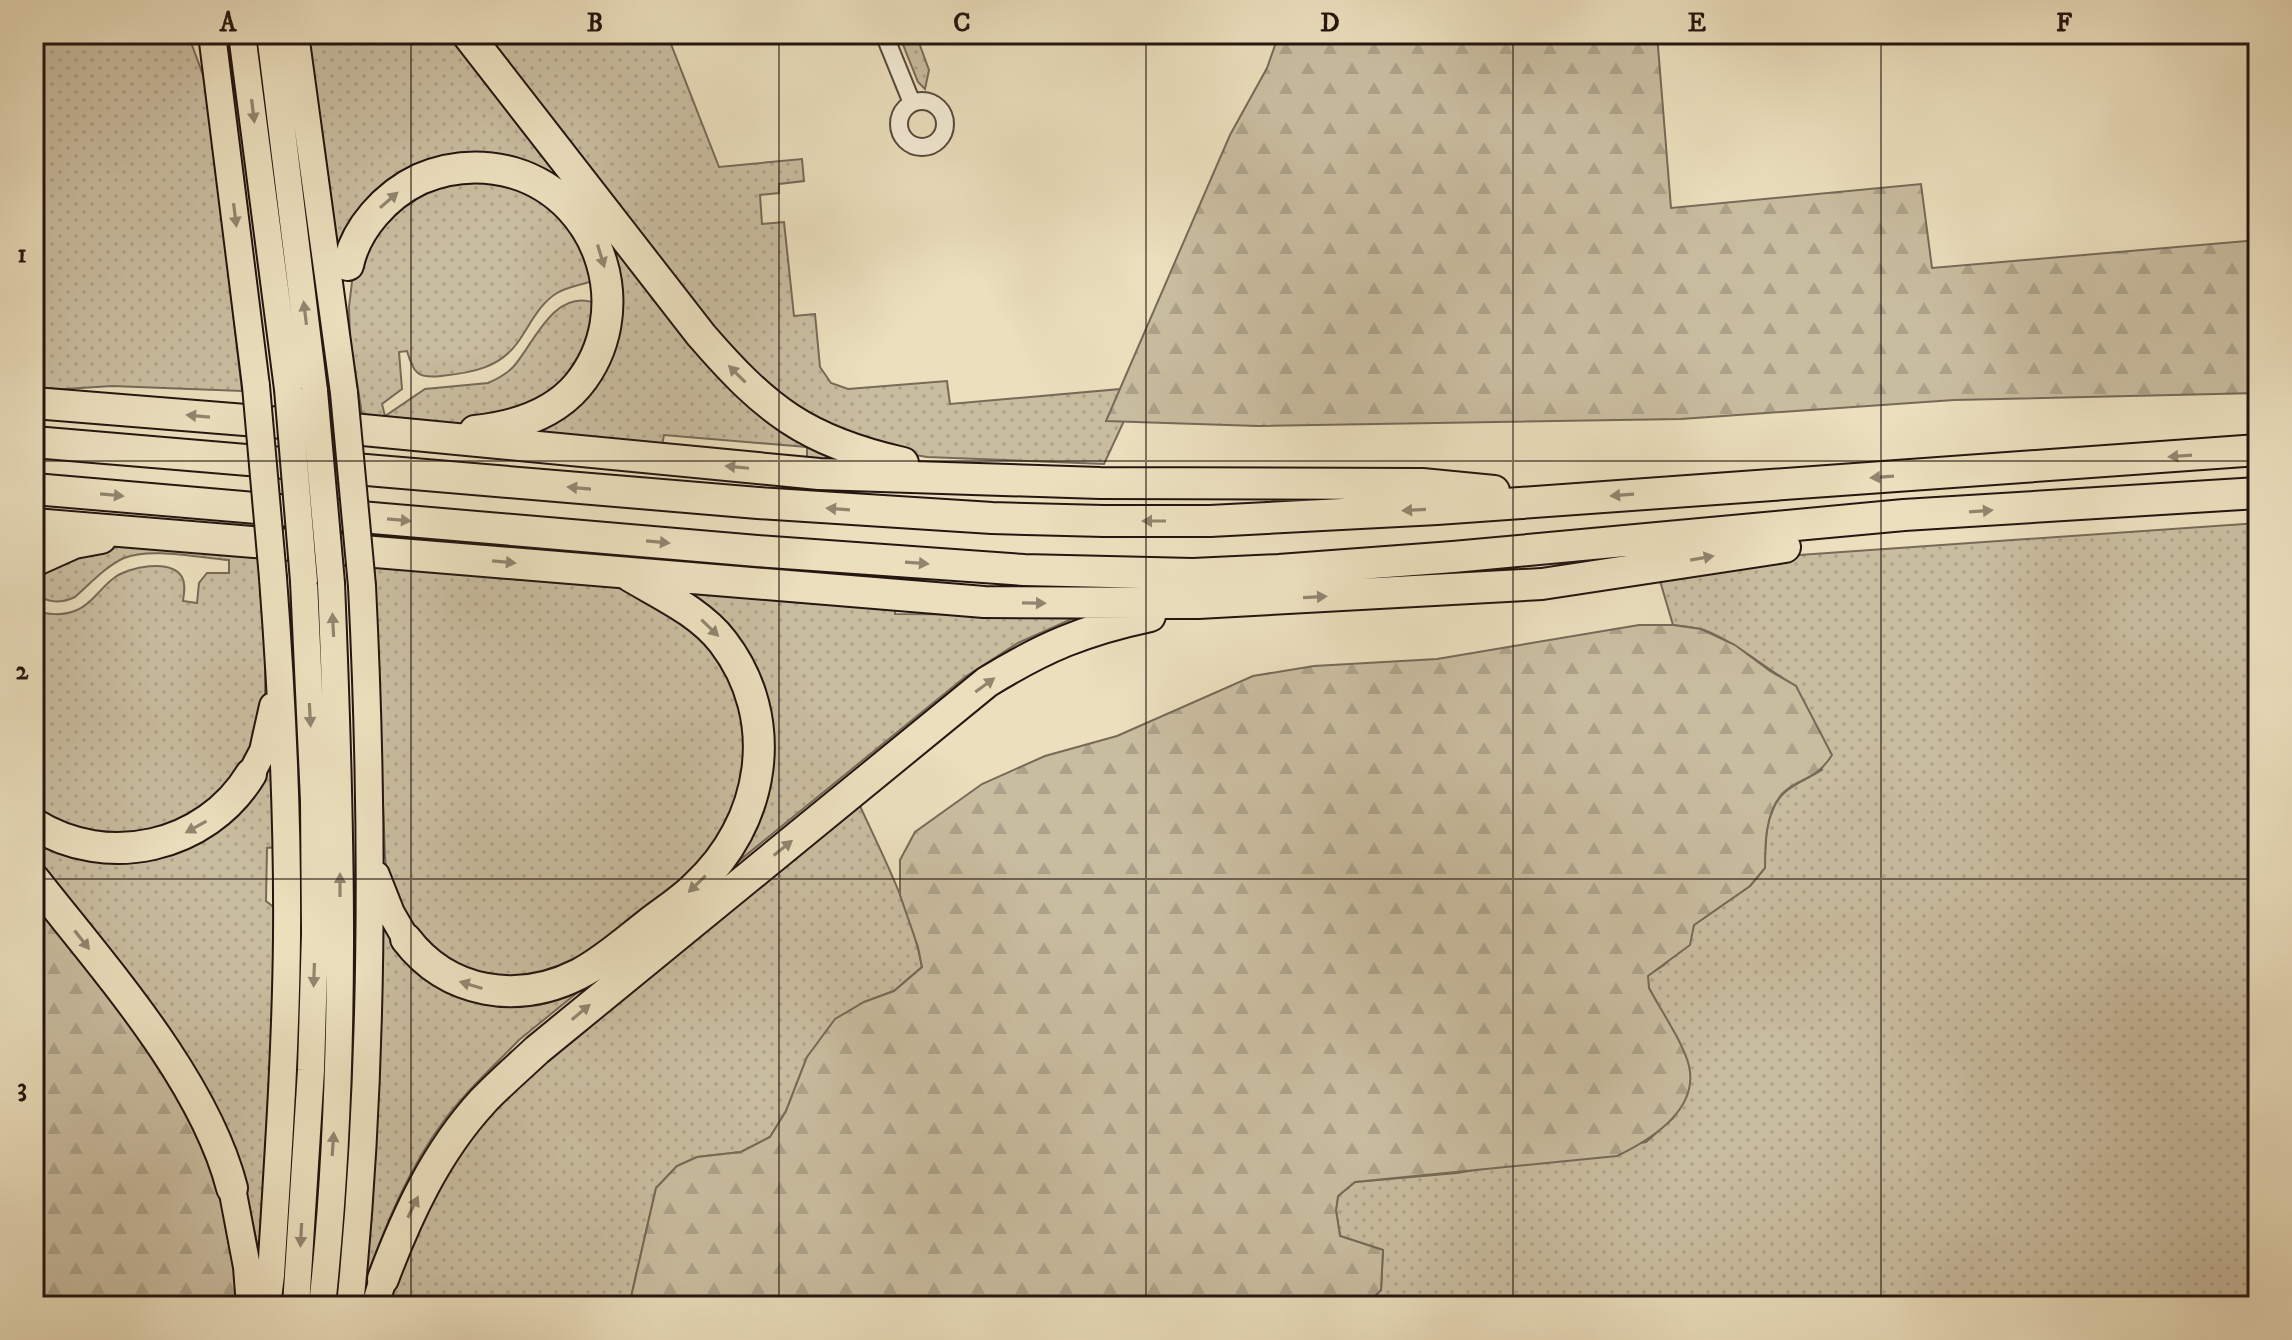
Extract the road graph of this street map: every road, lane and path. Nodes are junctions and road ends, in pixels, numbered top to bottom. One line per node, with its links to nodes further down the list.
1 (196, 34): 9 (highway)
2 (212, 34): 9 (highway)
3 (242, 34): 36 (highway, one-way to 36, bridge)
4 (270, 34): 37 (highway, one-way to 4, bridge)
5 (295, 34): 11 (highway)
6 (467, 34): 16 (highway, one-way to 6)
7 (884, 34): 8 (street)
8 (912, 103)
9 (225, 137): 26 (highway, one-way to 26, bridge)
10 (348, 265): 11 (highway); 13 (highway, one-way to 13)
11 (339, 354): 29 (highway, bridge)
12 (34, 403): 13 (highway, one-way to 12)
13 (332, 427): 16 (highway, one-way to 13)
14 (34, 442): 19 (highway, one-way to 14)
15 (2258, 450): 19 (highway, one-way to 19)
16 (983, 480): 19 (highway)
17 (34, 489): 20 (highway, one-way to 20)
18 (2258, 493): 20 (highway, one-way to 18)
19 (1547, 500)
20 (1904, 515): 25 (highway, one-way to 20)
21 (34, 524): 22 (highway)
22 (258, 542): 23 (highway); 24 (highway, one-way to 24)
23 (34, 561)
24 (621, 572): 25 (highway, one-way to 25); 31 (highway, one-way to 31)
25 (1237, 601): 33 (highway, one-way to 25)
26 (280, 663): 27 (highway); 35 (highway)
27 (251, 774): 28 (highway, one-way to 28)
28 (34, 824)
29 (370, 860): 31 (highway); 38 (highway)
30 (34, 879): 32 (highway, one-way to 32)
31 (406, 939)
32 (232, 1188): 34 (highway)
33 (379, 1292)
34 (250, 1306)
35 (267, 1306)
36 (296, 1306)
37 (322, 1306)
38 (350, 1306)

